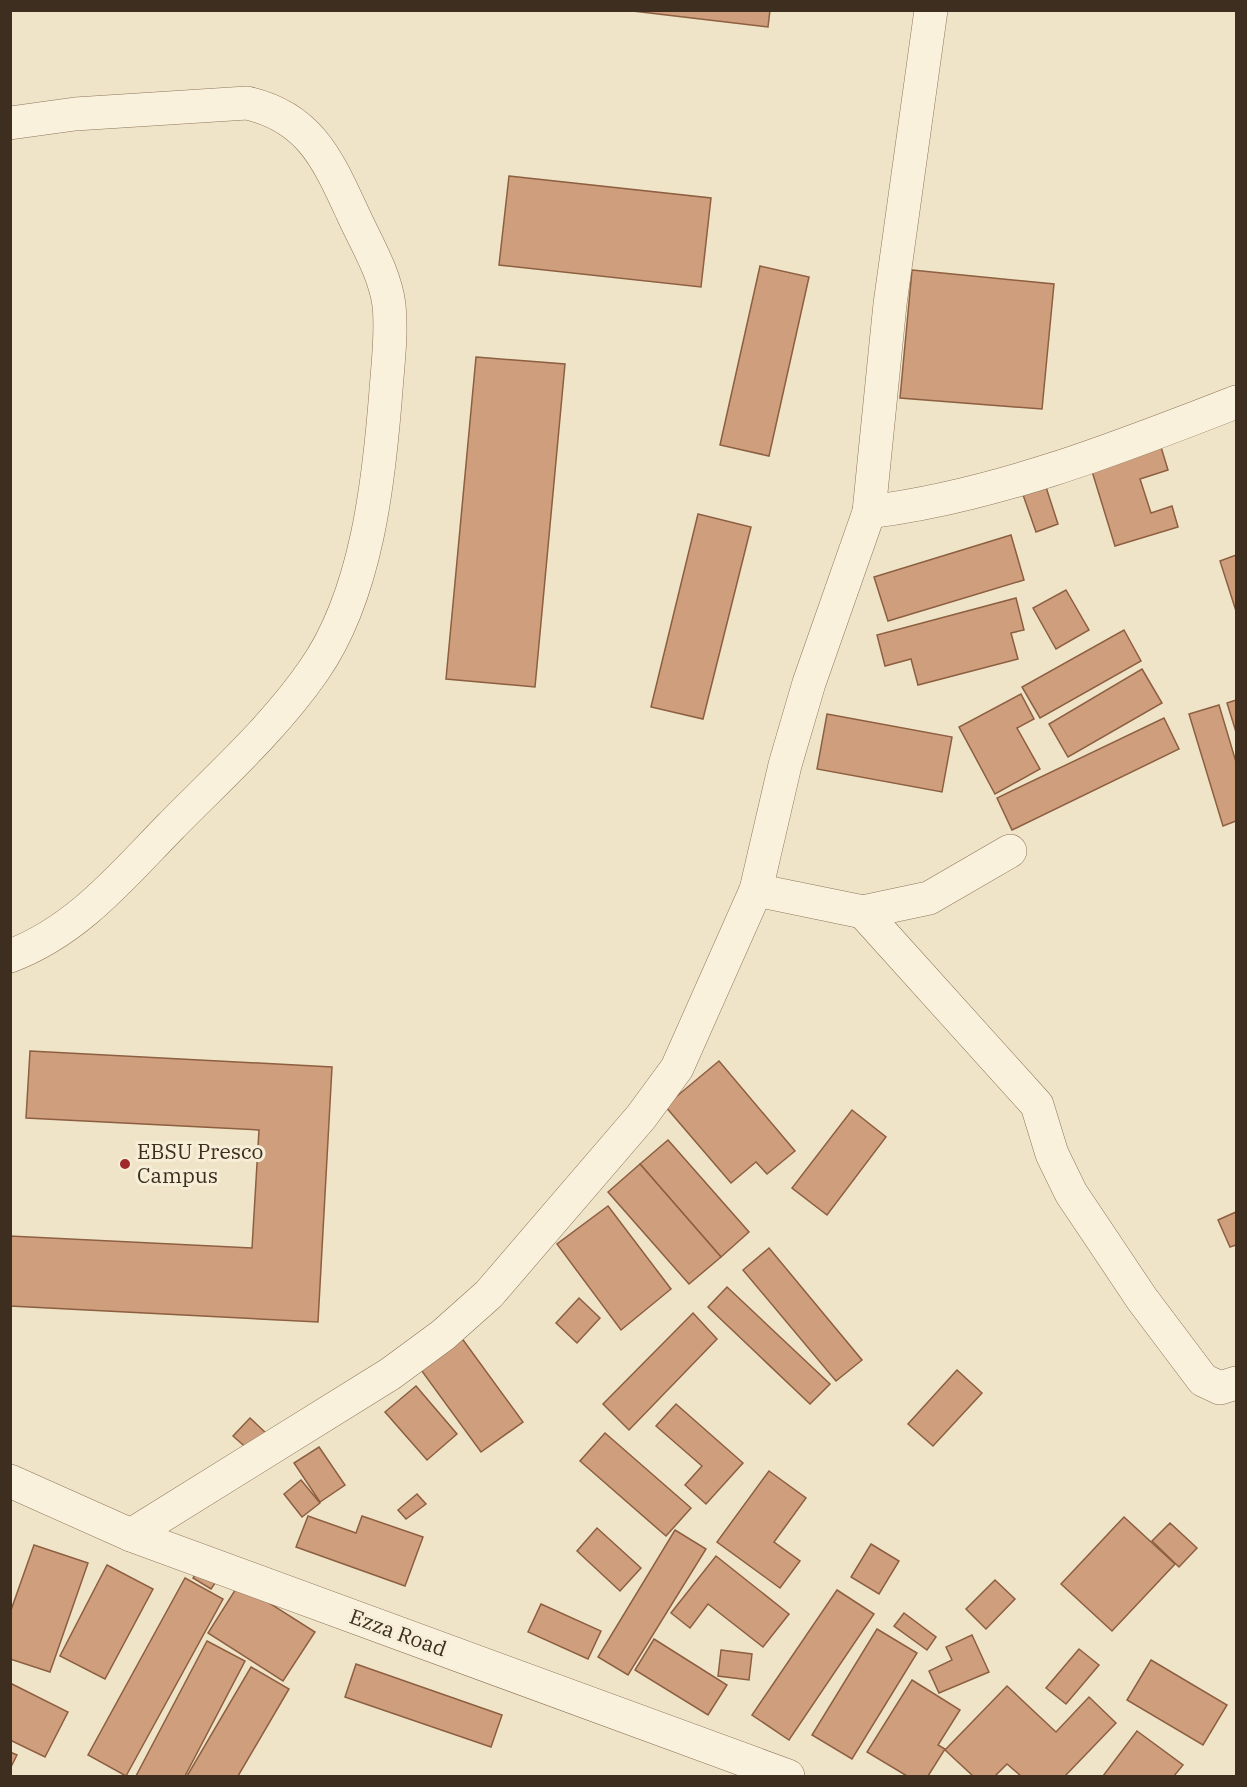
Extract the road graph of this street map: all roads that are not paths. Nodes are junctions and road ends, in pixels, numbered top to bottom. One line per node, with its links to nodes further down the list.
1 (931, 10): 4 (street)
2 (10, 123): 8 (street)
3 (1236, 402): 4 (street)
4 (869, 512): 6 (street)
5 (1010, 851): 7 (street)
6 (756, 890): 7 (street); 11 (street)
7 (863, 912): 9 (street)
8 (10, 956)
9 (1236, 1383)
10 (10, 1481): 11 (street, Ezza Road)
11 (131, 1536): 12 (street, Ezza Road)
12 (788, 1776)

